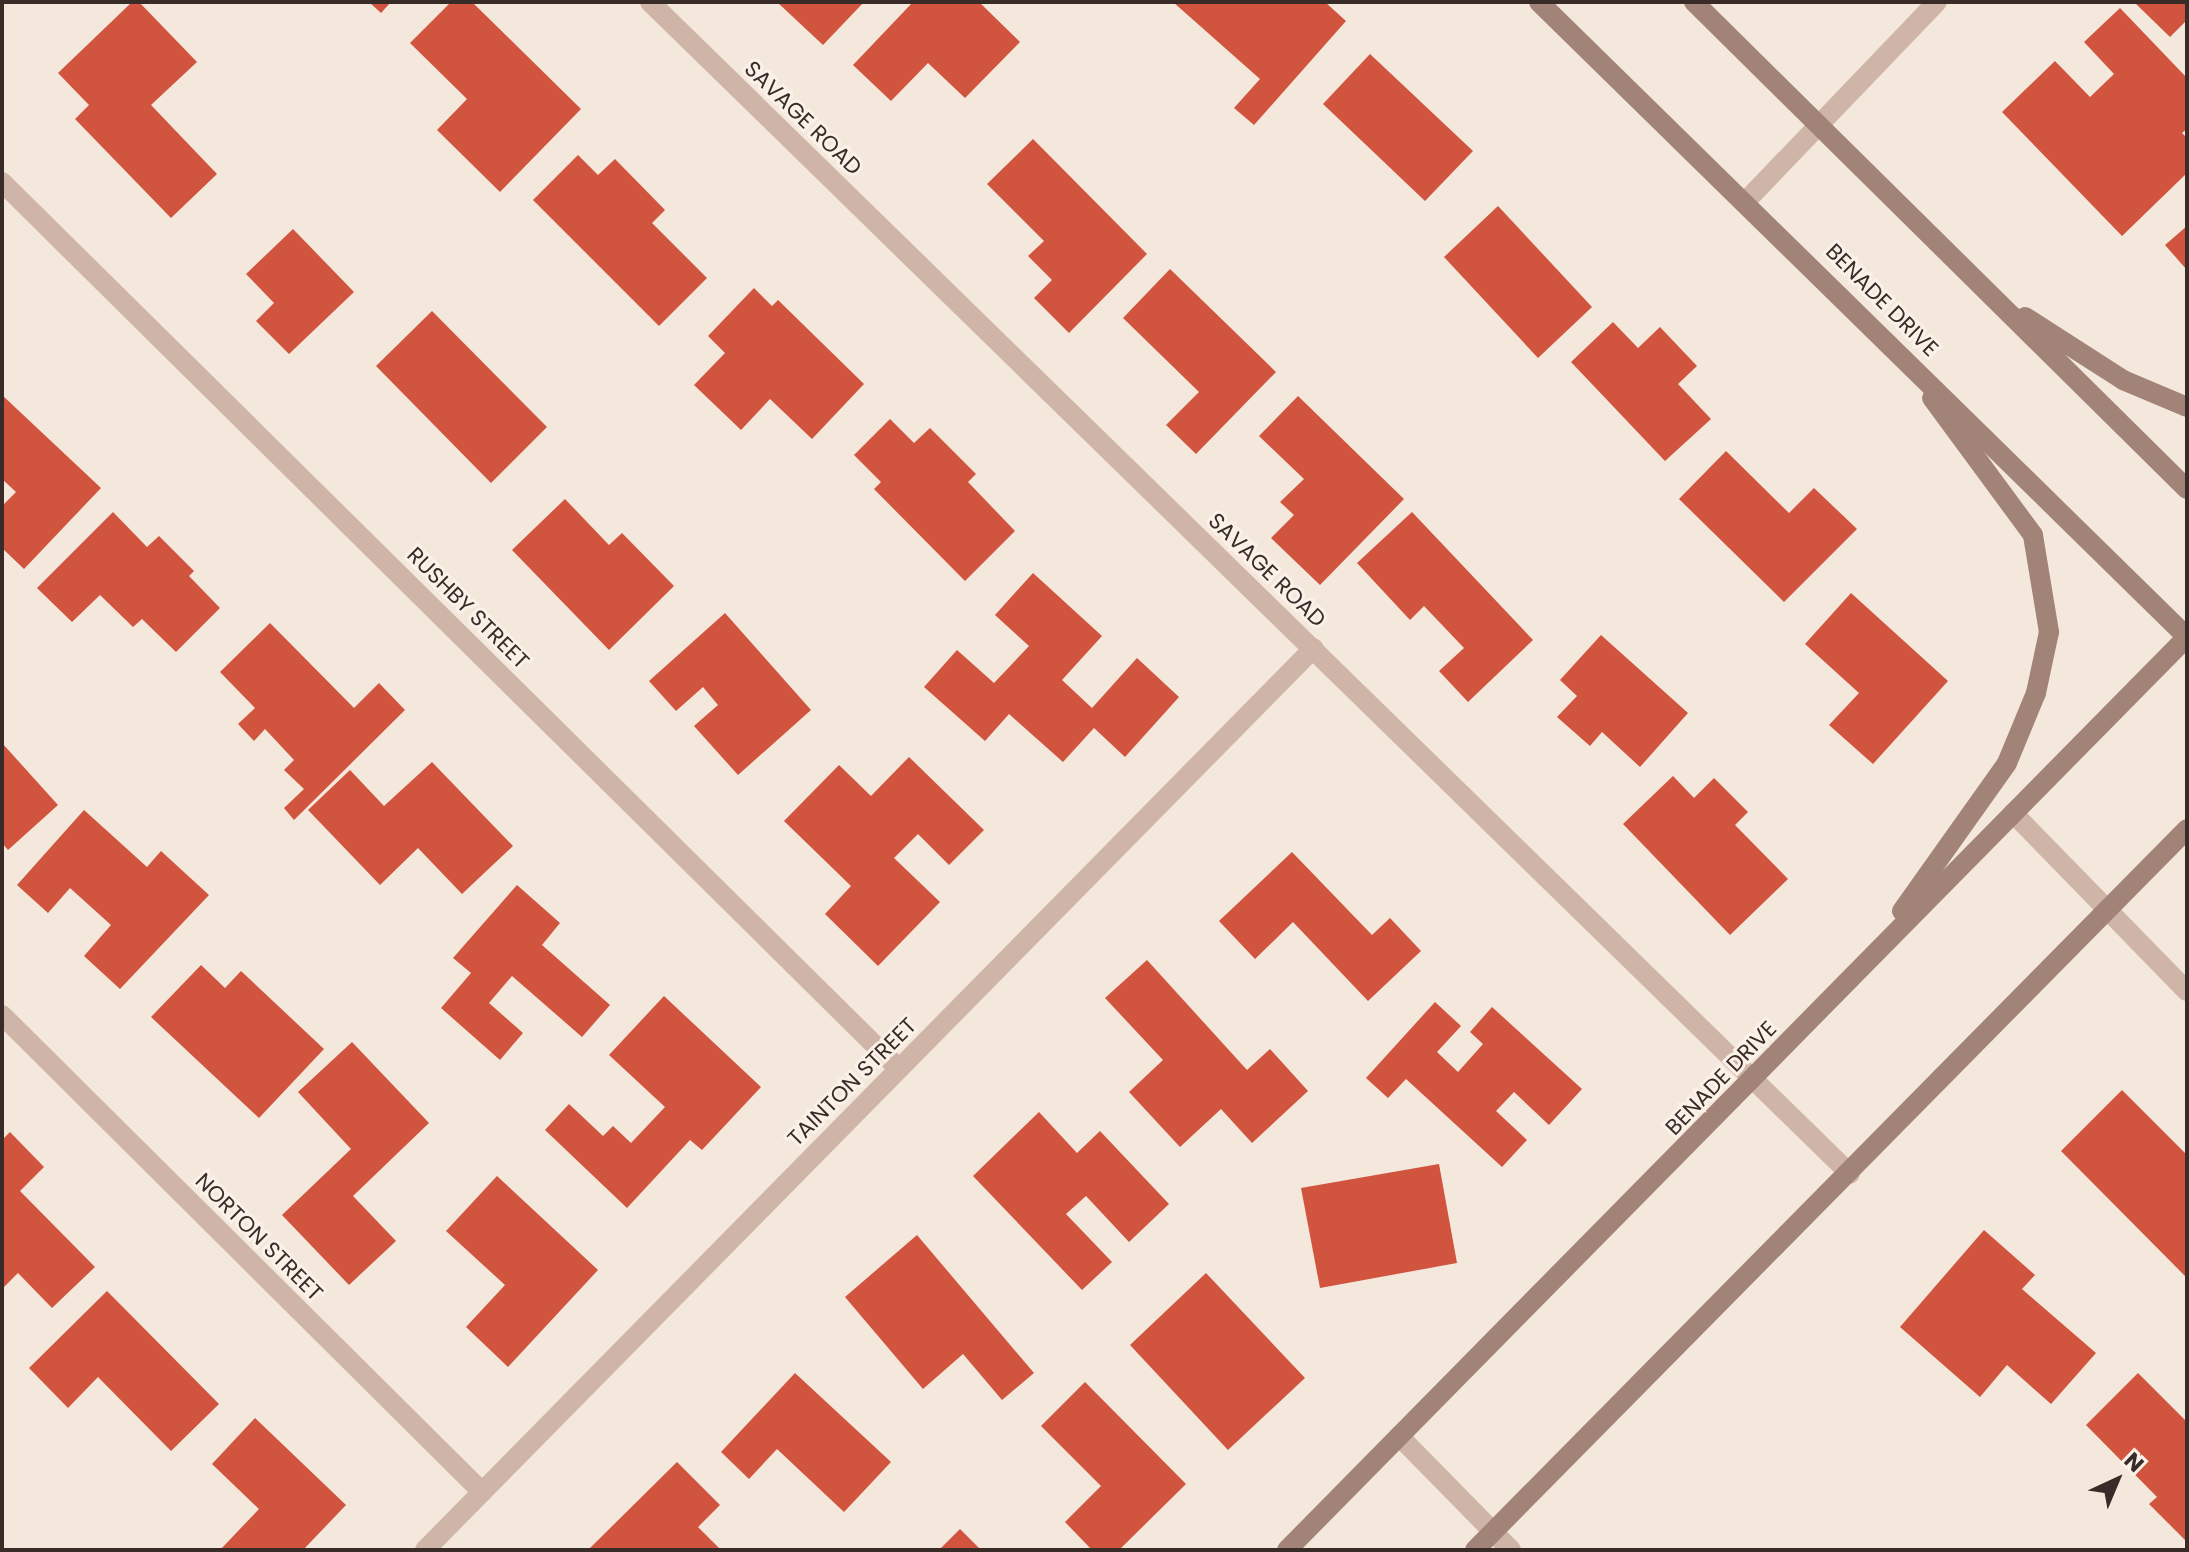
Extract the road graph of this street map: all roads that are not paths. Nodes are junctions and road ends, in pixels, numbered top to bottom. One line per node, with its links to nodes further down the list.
1 (650, 2): 13 (street, SAVAGE ROAD)
2 (1539, 2): 7 (street, BENADE DRIVE)
3 (1694, 2): 5 (street)
4 (1937, 2): 5 (street)
5 (1817, 125): 7 (street); 8 (street)
6 (2, 182): 20 (street, RUSHBY STREET)
7 (1746, 201): 9 (street, BENADE DRIVE)
8 (1988, 293): 10 (street); 11 (street)
9 (1890, 341): 12 (street, BENADE DRIVE); 17 (street)
10 (2187, 407)
11 (2187, 489)
12 (2187, 637): 14 (street, BENADE DRIVE)
13 (1314, 648): 20 (street, TAINTON STREET); 21 (street, SAVAGE ROAD)
14 (2013, 813): 16 (street); 17 (street, BENADE DRIVE)
15 (2187, 829): 16 (street)
16 (2107, 911): 18 (street); 22 (street)
17 (1865, 963): 21 (street, BENADE DRIVE)
18 (2187, 991)
19 (2, 1015): 24 (street, NORTON STREET)
20 (899, 1069): 24 (street, TAINTON STREET)
21 (1754, 1079): 22 (street, SAVAGE ROAD); 23 (street, BENADE DRIVE)
22 (1850, 1174): 25 (street)
23 (1399, 1436): 25 (street); 27 (street, BENADE DRIVE)
24 (482, 1492): 26 (street, TAINTON STREET)
25 (1493, 1532): 28 (street); 29 (street)
26 (425, 1550)
27 (1287, 1550)
28 (1475, 1550)
29 (1511, 1550)

